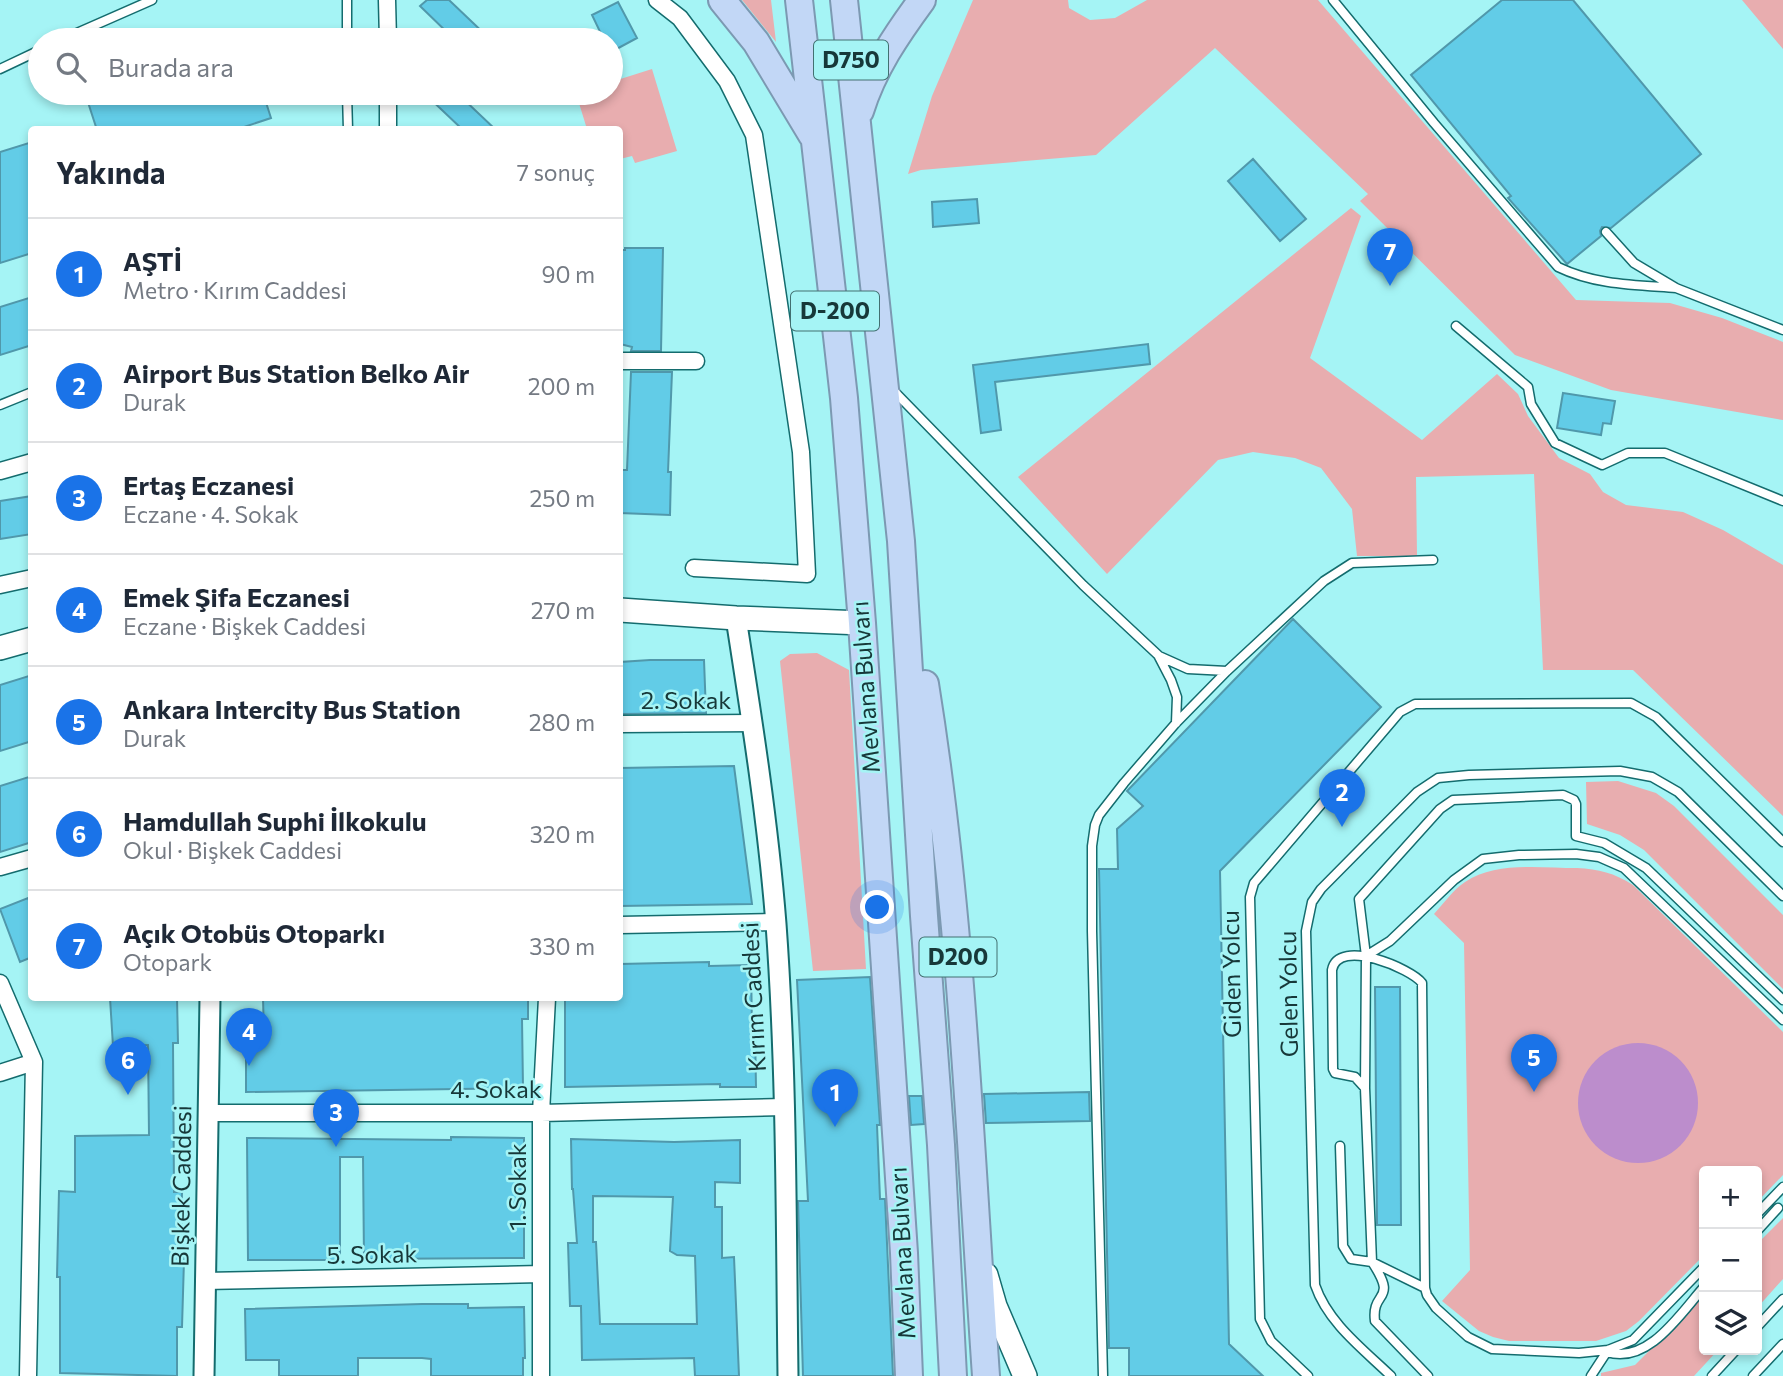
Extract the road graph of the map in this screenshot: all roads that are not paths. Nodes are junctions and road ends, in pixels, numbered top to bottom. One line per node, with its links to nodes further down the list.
1 (152, 0): 10 (lane)
2 (347, 0): 11 (lane)
3 (387, 0): 12 (street)
4 (657, 0): 35 (street)
5 (722, 0): 20 (highway)
6 (799, 0): 20 (highway, Mevlana Bulvarı / D-200)
7 (844, 0): 17 (highway, Mevlana Bulvarı / D750)
8 (922, 0): 17 (highway, D-200)
9 (1333, 0): 22 (lane)
10 (88, 28)
11 (347, 28)
12 (388, 28)
13 (28, 56): 14 (lane)
14 (0, 69)
15 (348, 105): 18 (lane)
16 (388, 105): 19 (street)
17 (858, 119): 27 (highway, Mevlana Bulvarı / D-200)
18 (348, 126)
19 (388, 126)
20 (816, 143): 40 (highway, Mevlana Bulvarı / D-200)
21 (1605, 232): 22 (lane)
22 (1676, 288): 24 (lane)
23 (1456, 326): 32 (lane)
24 (1783, 330)
25 (623, 361): 26 (street)
26 (696, 361)
27 (885, 382): 33 (highway, Mevlana Bulvarı / D-200); 43 (lane)
28 (28, 394): 29 (lane)
29 (0, 405)
30 (28, 463): 31 (street)
31 (0, 471)
32 (1783, 501)
33 (901, 541): 73 (highway, D200); 90 (highway, Mevlana Bulvarı)
34 (1433, 560): 44 (lane)
35 (694, 568)
36 (28, 579): 37 (street)
37 (0, 585)
38 (623, 610): 39 (main road)
39 (736, 618): 40 (main road); 45 (street, Kırım Caddesi)
40 (862, 623): 89 (highway, Mevlana Bulvarı / D200)
41 (28, 640): 42 (main road)
42 (0, 648)
43 (1158, 655): 44 (lane); 46 (lane)
44 (1227, 671): 46 (lane)
45 (753, 723): 47 (street, 2. Sokak); 54 (street, Kırım Caddesi)
46 (1176, 723): 93 (lane)
47 (623, 724)
48 (1576, 836): 50 (lane); 56 (lane); 58 (lane)
49 (1783, 842): 94 (lane, Giden Yolcu)
50 (1576, 854): 56 (lane); 61 (lane)
51 (28, 859): 52 (street)
52 (0, 867)
53 (1783, 896): 95 (lane, Gelen Yolcu)
54 (776, 922): 55 (street); 65 (street, Kırım Caddesi)
55 (623, 925)
56 (1366, 956): 64 (lane); 64 (lane); 78 (lane)
57 (0, 983): 62 (street)
58 (1783, 1000)
59 (210, 1001): 66 (street, Bişkek Caddesi)
60 (547, 1001): 67 (street, 1. Sokak)
61 (1783, 1020)
62 (34, 1062): 63 (street); 85 (street)
63 (0, 1073)
64 (1365, 1088): 74 (lane)
65 (784, 1107): 67 (street, 4. Sokak); 88 (street, Kırım Caddesi)
66 (208, 1113): 67 (street, 4. Sokak); 77 (street, Bişkek Caddesi)
67 (541, 1113): 76 (street, 1. Sokak)
68 (1340, 1146): 74 (lane)
69 (1783, 1187): 71 (lane)
70 (1778, 1208): 72 (lane)
71 (1762, 1209)
72 (1759, 1229)
73 (977, 1246): 91 (highway, D200); 92 (main road)
74 (1372, 1262): 78 (lane); 96 (lane)
75 (1699, 1272): 83 (lane)
76 (541, 1274): 77 (street, 5. Sokak); 87 (street, 1. Sokak)
77 (204, 1281): 86 (street, Bişkek Caddesi)
78 (1425, 1288): 83 (lane)
79 (1699, 1292): 83 (lane)
80 (1783, 1299): 81 (lane)
81 (1762, 1322)
82 (1783, 1343): 99 (lane)
83 (1607, 1351): 97 (lane)
84 (1731, 1355): 98 (lane)
85 (29, 1376)
86 (204, 1376)
87 (541, 1376)
88 (788, 1376)
89 (909, 1376)
90 (953, 1376)
91 (986, 1376)
92 (1025, 1376)
93 (1103, 1376)
94 (1308, 1376)
95 (1391, 1376)
96 (1428, 1376)
97 (1591, 1376)
98 (1712, 1376)
99 (1753, 1376)

